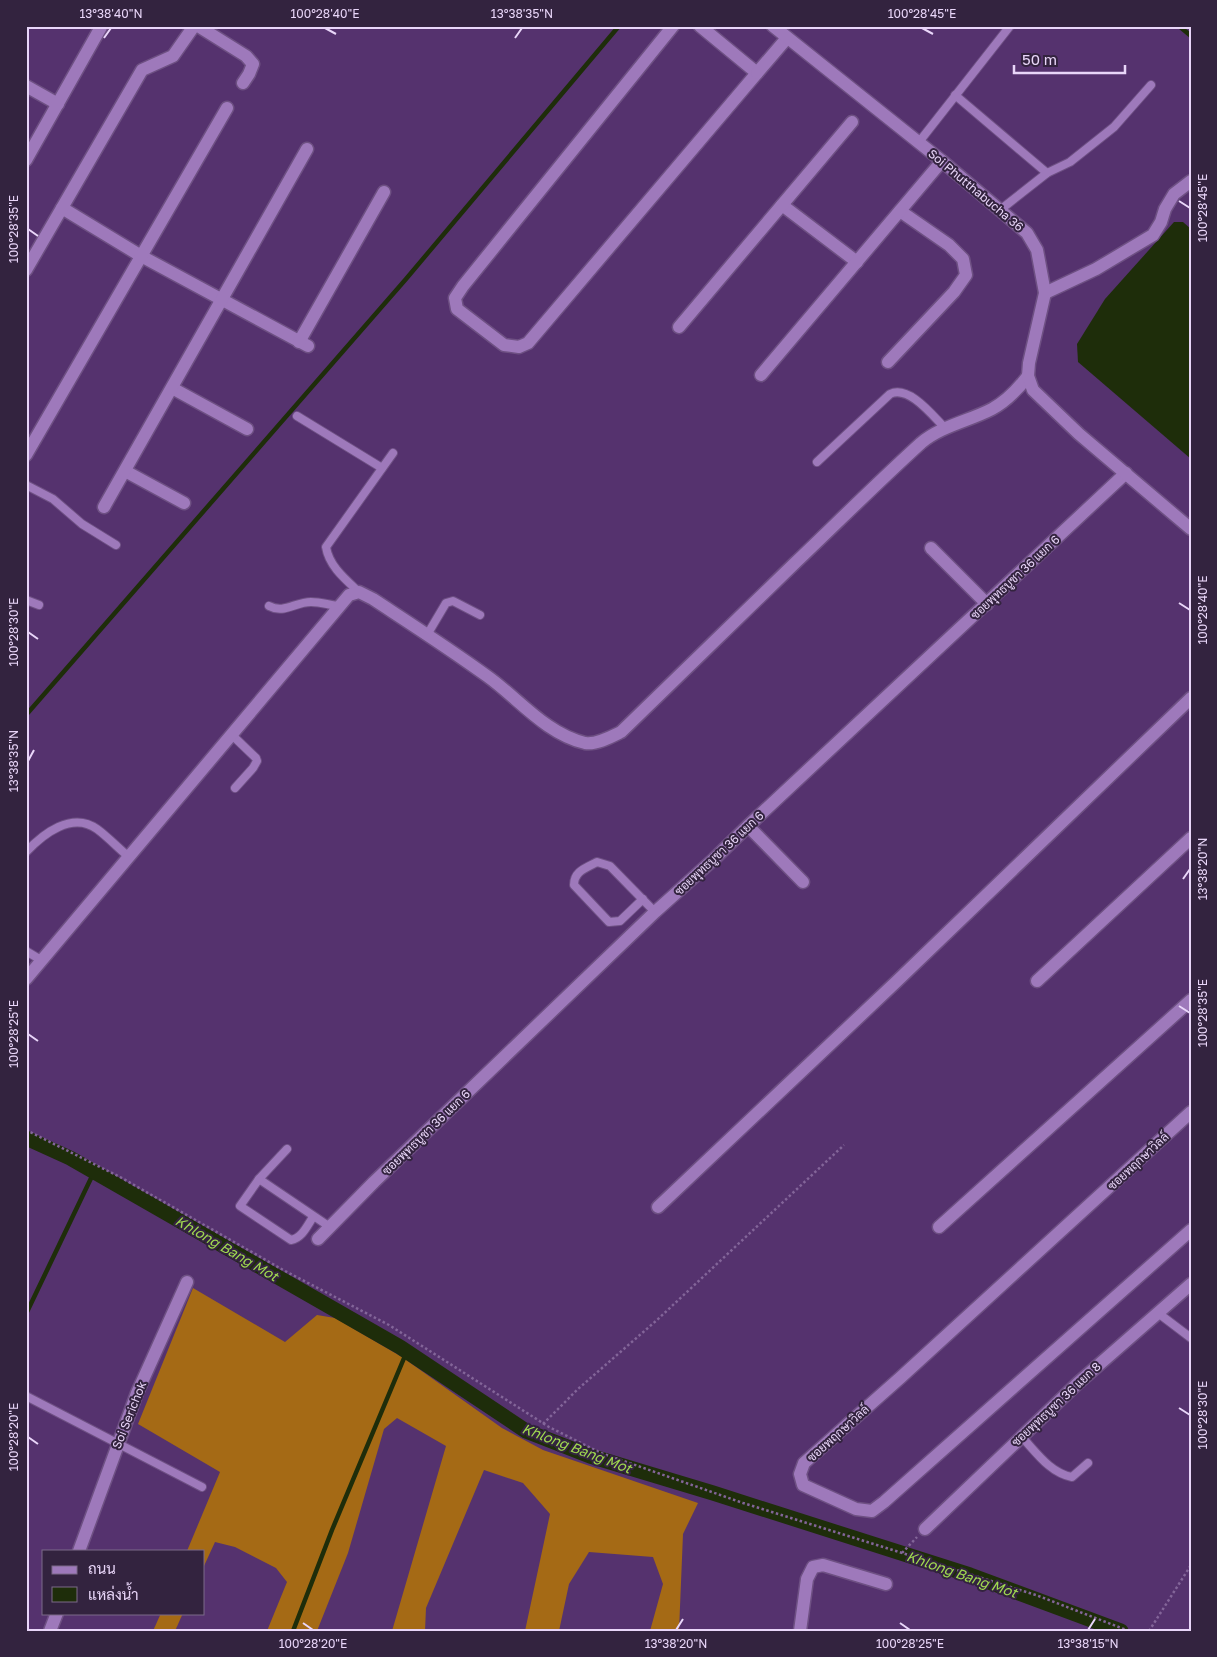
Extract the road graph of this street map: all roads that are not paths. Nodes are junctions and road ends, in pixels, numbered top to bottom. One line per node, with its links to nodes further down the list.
1 (101, 26): 13 (street)
2 (196, 26): 9 (street); 25 (street)
3 (673, 26): 8 (street)
4 (700, 26): 8 (street)
5 (774, 26): 7 (street, Soi Phutthabucha 36)
6 (1010, 26): 12 (lane)
7 (787, 38): 8 (street); 17 (street, Soi Phutthabucha 36)
8 (757, 73)
9 (243, 83)
10 (1150, 85): 21 (lane)
11 (26, 86): 13 (street)
12 (955, 95): 17 (lane); 21 (lane)
13 (58, 104): 16 (street)
14 (227, 108): 28 (street)
15 (852, 122): 24 (street)
16 (31, 141): 19 (street)
17 (918, 142): 20 (street, Soi Phutthabucha 36)
18 (307, 149): 32 (street)
19 (26, 160)
20 (942, 161): 26 (street, Soi Phutthabucha 36); 27 (street)
21 (1047, 173): 26 (lane)
22 (1191, 181): 31 (street)
23 (384, 192): 32 (street)
24 (782, 205): 29 (street); 33 (street)
25 (62, 208): 28 (street); 30 (street)
26 (1000, 210): 31 (street, Soi Phutthabucha 36)
27 (900, 211): 29 (street); 34 (street)
28 (142, 256): 32 (street); 42 (street)
29 (857, 262): 35 (street)
30 (26, 270)
31 (1045, 293): 36 (street, Soi Phutthabucha 36)
32 (222, 299): 37 (street)
33 (679, 327)
34 (888, 362)
35 (761, 375)
36 (1028, 376): 39 (street); 46 (street)
37 (172, 388): 40 (street); 45 (street)
38 (297, 416): 44 (lane)
39 (945, 428): 43 (lane); 60 (street)
40 (247, 429)
41 (393, 453): 44 (lane)
42 (26, 455)
43 (817, 462)
44 (382, 468): 53 (lane)
45 (125, 470): 48 (street); 49 (street)
46 (1126, 474): 50 (street); 55 (street, ซอยพุทธบูชา 36 แยก 6)
47 (26, 485): 51 (lane)
48 (184, 503)
49 (104, 507)
50 (1191, 529)
51 (116, 545)
52 (931, 548): 55 (street)
53 (358, 592): 58 (street); 60 (street)
54 (26, 600): 56 (lane)
55 (987, 604): 64 (street, ซอยพุทธบูชา 36 แยก 6)
56 (38, 606)
57 (269, 606): 58 (lane)
58 (339, 606): 62 (street)
59 (480, 616): 60 (lane)
60 (427, 635)
61 (1191, 698): 79 (street)
62 (232, 736): 63 (lane); 67 (street)
63 (235, 788)
64 (748, 826): 68 (street); 70 (street, ซอยพุทธบูชา 36 แยก 6)
65 (1191, 838): 74 (street)
66 (26, 852): 67 (lane)
67 (129, 857): 72 (street)
68 (803, 882)
69 (642, 899): 69 (lane); 70 (lane)
70 (655, 912): 81 (street, ซอยพุทธบูชา 36 แยก 6)
71 (26, 951): 72 (lane)
72 (41, 960): 73 (street)
73 (26, 979)
74 (1037, 981)
75 (1191, 1000): 82 (street)
76 (1191, 1112): 83 (street, ซอยพฤกษาวิลล์)
77 (287, 1148): 78 (lane)
78 (259, 1179): 80 (lane); 80 (lane)
79 (658, 1207)
80 (313, 1217): 81 (lane)
81 (330, 1227): 84 (street, ซอยพุทธบูชา 36 แยก 6)
82 (939, 1227)
83 (1191, 1230)
84 (318, 1239)
85 (187, 1282): 91 (street, Soi Serichok)
86 (1191, 1284): 87 (street, ซอยพุทธบูชา 36 แยก 8)
87 (1158, 1312): 88 (lane); 90 (street, ซอยพุทธบูชา 36 แยก 8)
88 (1191, 1338)
89 (26, 1396): 91 (lane)
90 (1021, 1436): 92 (lane); 94 (street, ซอยพุทธบูชา 36 แยก 8)
91 (117, 1443): 93 (lane); 95 (street, Soi Serichok)
92 (1088, 1463)
93 (202, 1487)
94 (925, 1529)
95 (79, 1550)
96 (886, 1584): 99 (street)
97 (57, 1614): 98 (street)
98 (52, 1630)
99 (800, 1631)

